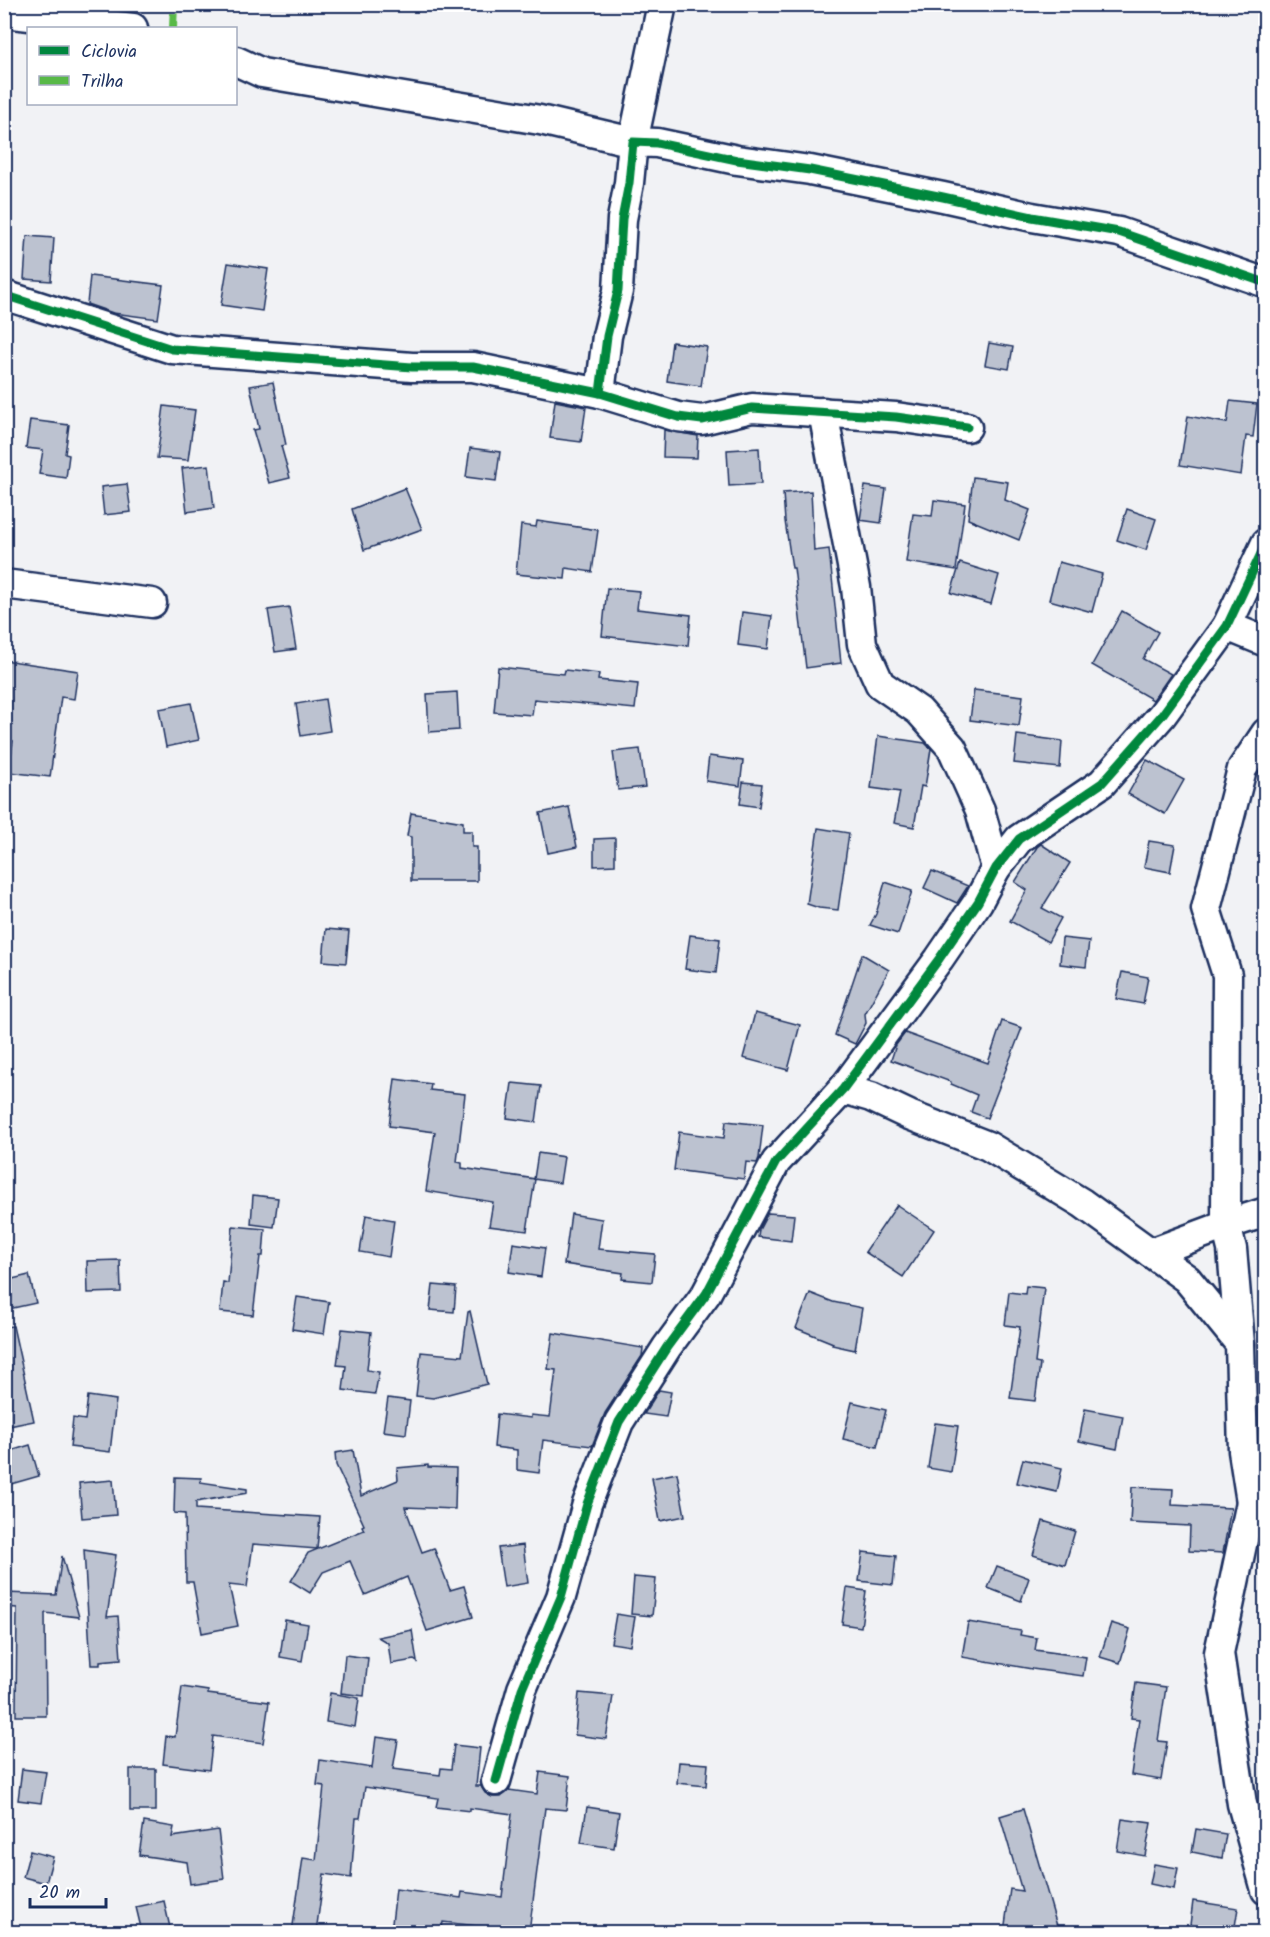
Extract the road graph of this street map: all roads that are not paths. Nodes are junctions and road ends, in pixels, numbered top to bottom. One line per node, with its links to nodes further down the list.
1 (662, 4): 5 (street)
2 (4, 13): 3 (street)
3 (124, 27)
4 (237, 61): 5 (street)
5 (633, 142): 6 (street); 8 (street)
6 (1266, 283)
7 (4, 295): 8 (street)
8 (600, 393): 9 (street)
9 (824, 412): 10 (street); 17 (street)
10 (967, 427)
11 (1266, 543): 14 (street)
12 (4, 584): 13 (street)
13 (152, 603)
14 (1227, 626): 15 (street); 17 (street)
15 (1266, 642)
16 (1266, 733): 20 (street)
17 (996, 868): 18 (street)
18 (843, 1089): 21 (street); 24 (street)
19 (1266, 1212): 20 (street)
20 (1226, 1225): 21 (street); 22 (street)
21 (1151, 1253): 22 (street)
22 (1240, 1344): 23 (street)
23 (1258, 1504): 25 (street)
24 (496, 1781)
25 (1266, 1890)

